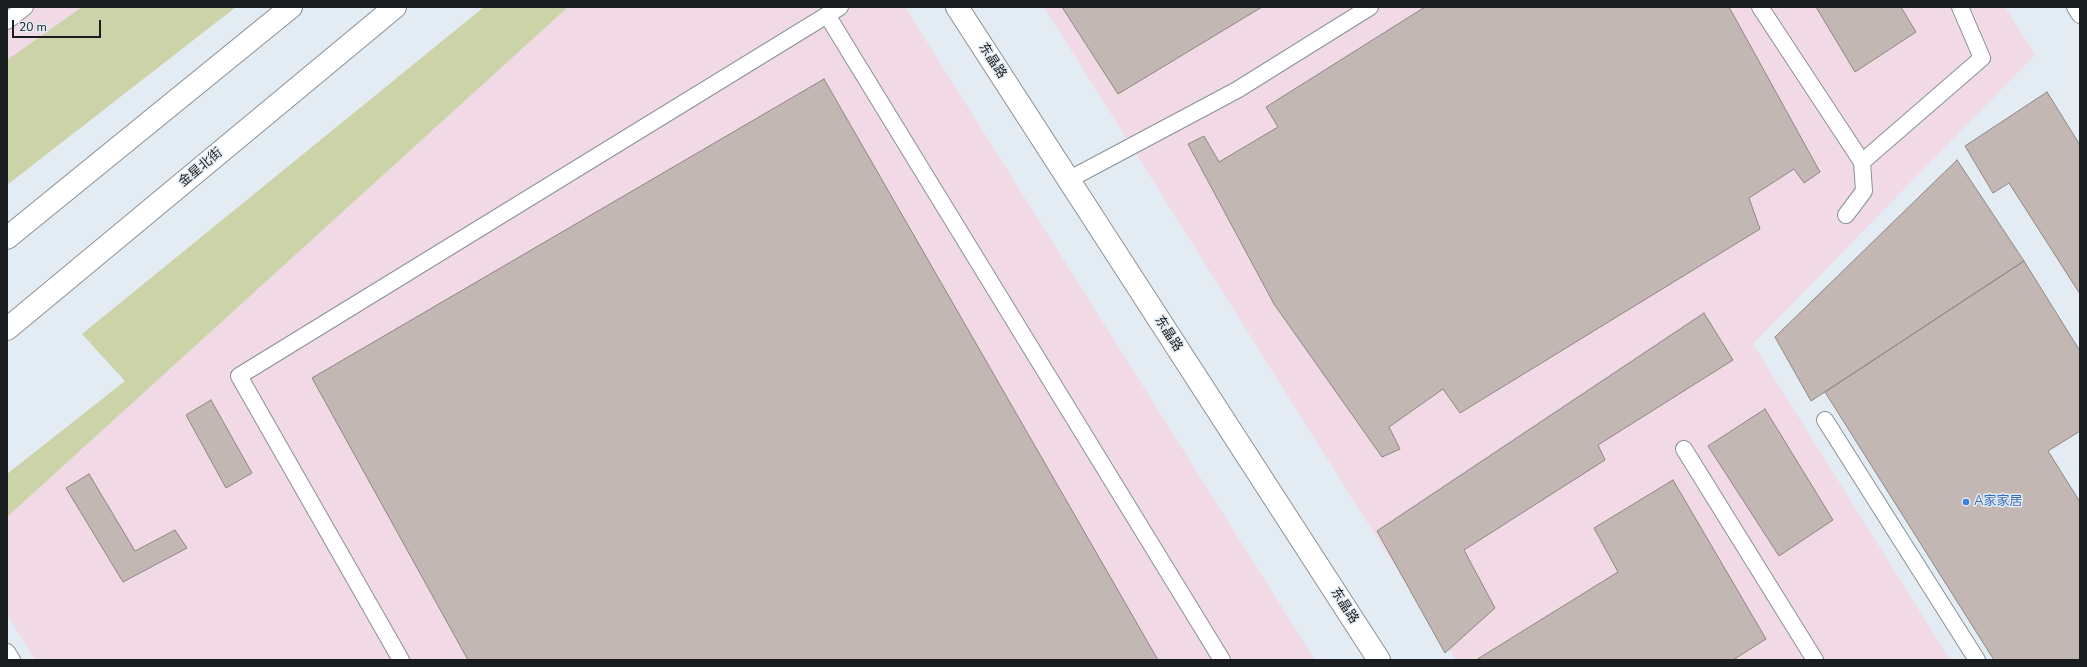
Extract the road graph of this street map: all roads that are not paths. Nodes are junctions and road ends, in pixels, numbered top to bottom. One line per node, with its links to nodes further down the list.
1 (25, 7): 12 (lane)
2 (291, 7): 16 (main road)
3 (394, 7): 17 (main road, 金星北街)
4 (957, 7): 14 (main road, 东晶路)
5 (1370, 7): 10 (lane)
6 (1760, 7): 13 (lane)
7 (1960, 7): 13 (lane)
8 (2075, 7): 11 (lane)
9 (834, 11): 22 (lane); 23 (lane)
10 (1349, 12): 14 (lane)
11 (2080, 16)
12 (7, 21)
13 (1862, 162): 15 (lane)
14 (1068, 180): 24 (main road, 东晶路)
15 (1846, 215)
16 (7, 238)
17 (7, 329)
18 (1825, 420): 26 (lane)
19 (1684, 449): 25 (lane)
20 (7, 652): 21 (lane)
21 (12, 660)
22 (401, 660)
23 (1222, 660)
24 (1379, 660)
25 (1815, 660)
26 (1978, 660)

